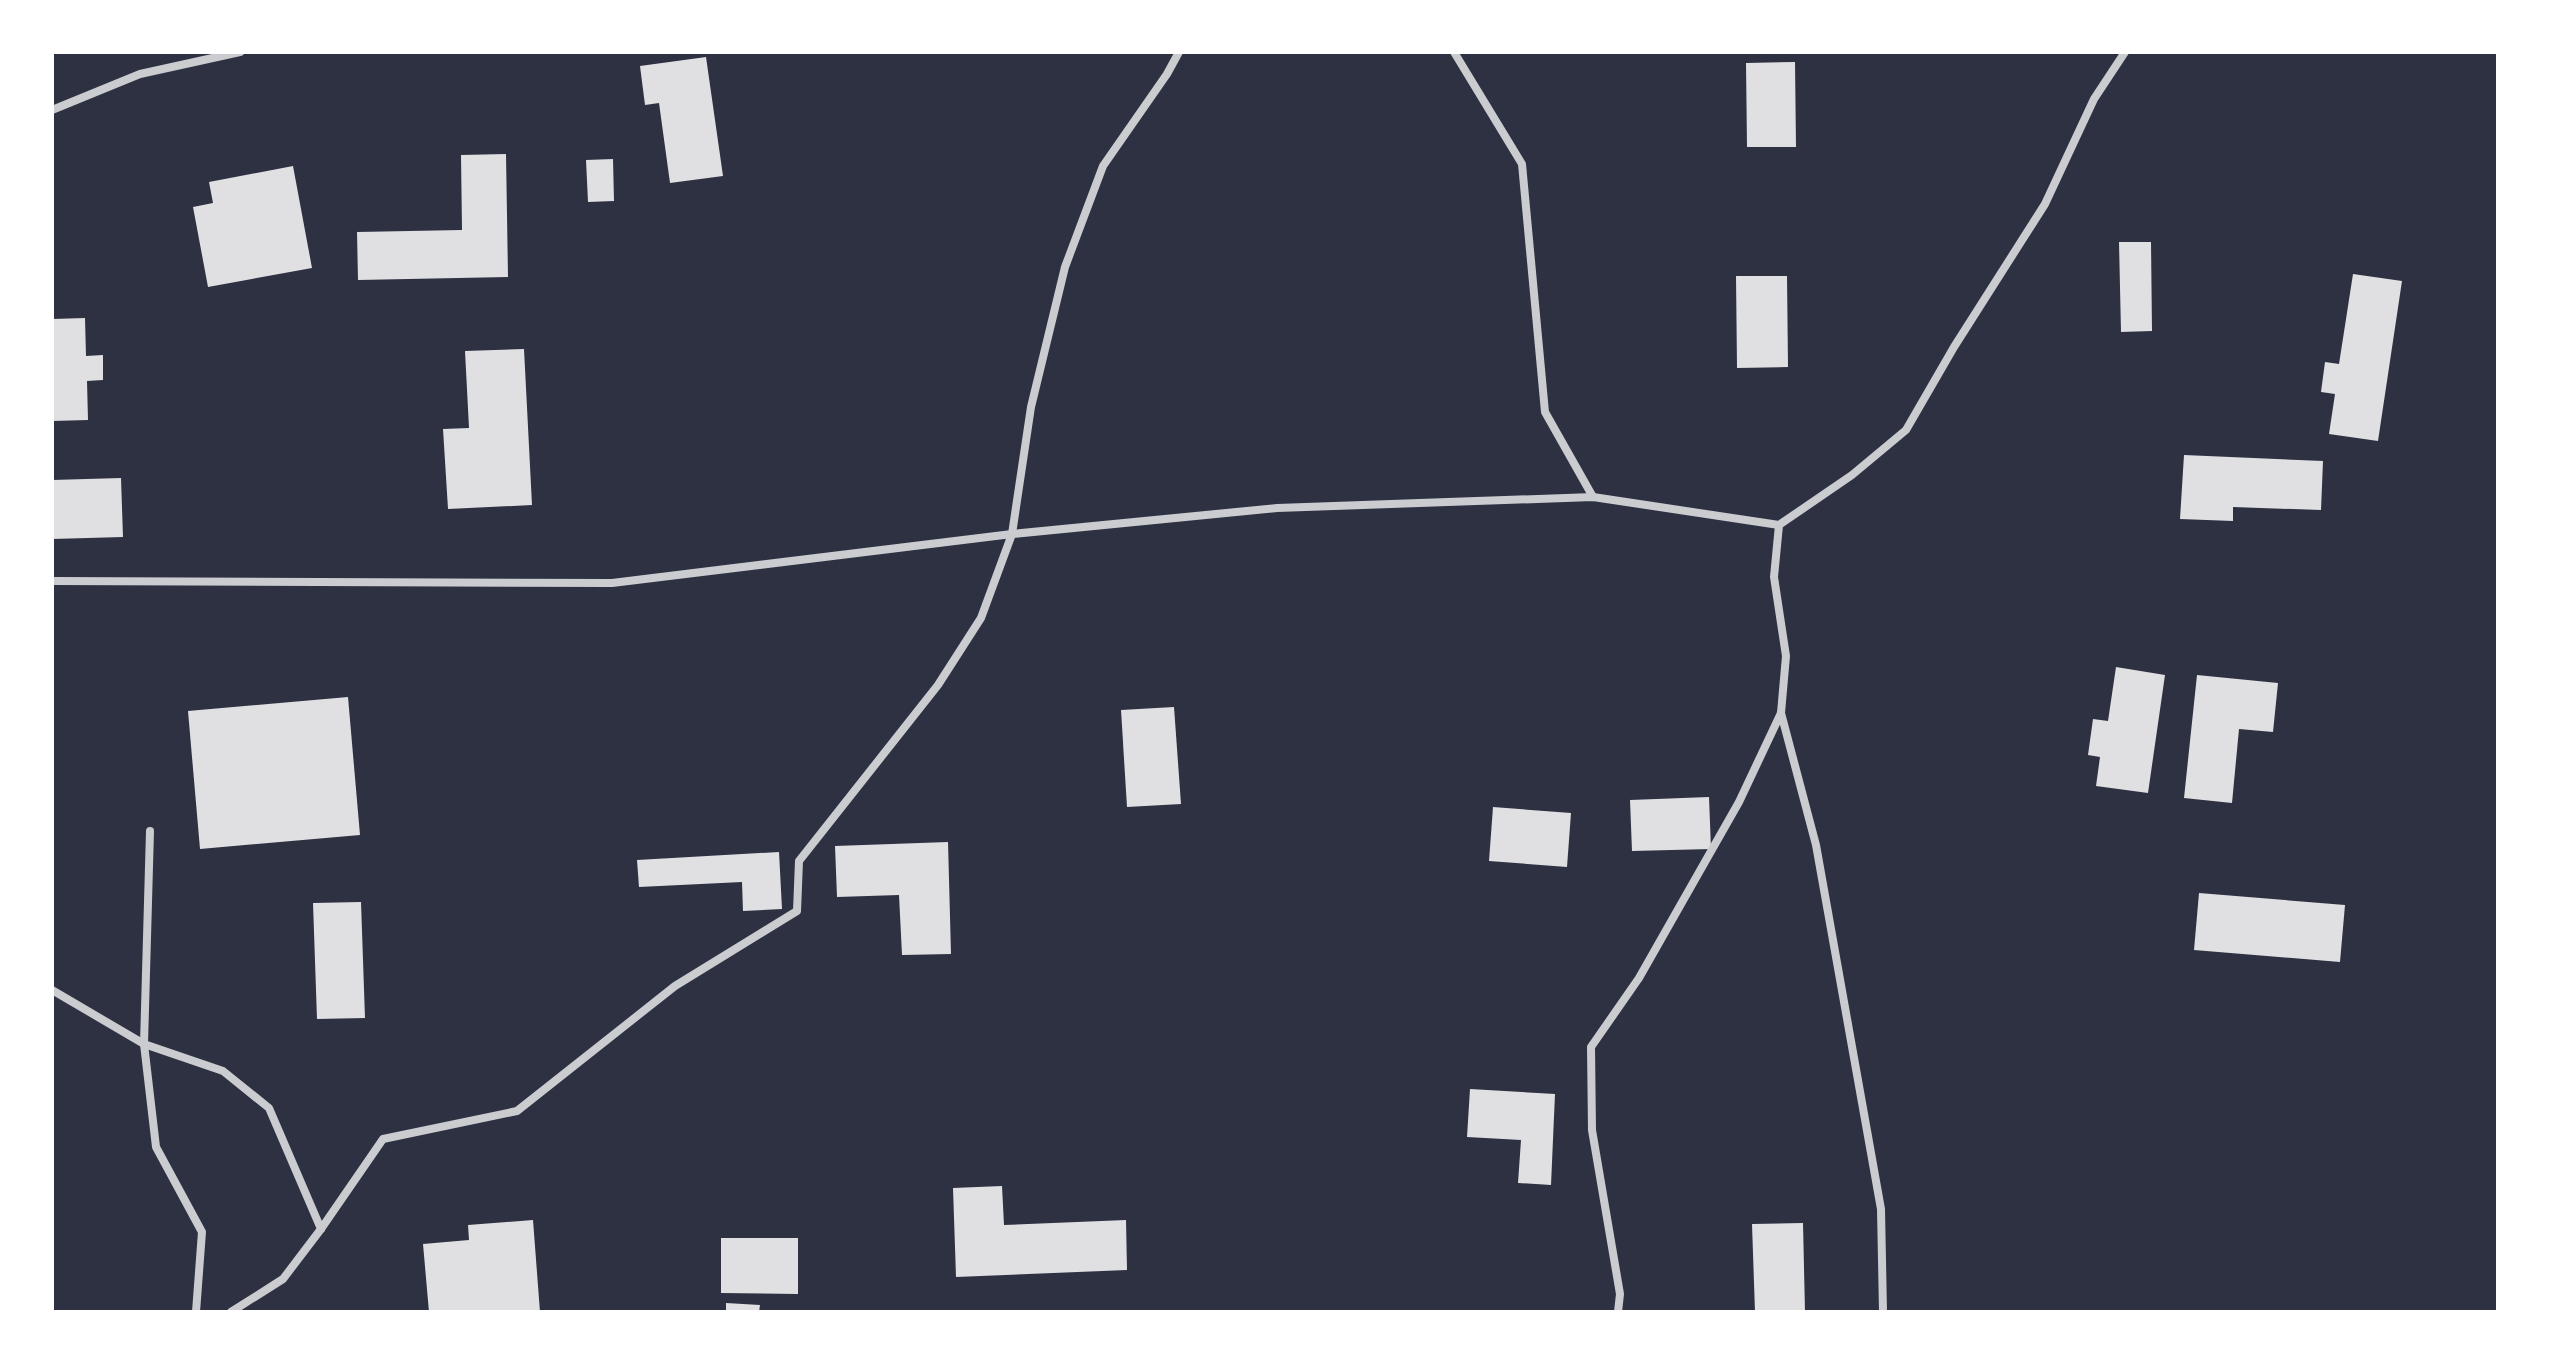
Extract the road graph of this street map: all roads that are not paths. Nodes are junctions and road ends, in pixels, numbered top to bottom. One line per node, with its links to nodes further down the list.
1 (240, 52): 5 (street)
2 (1179, 52): 8 (street)
3 (1454, 52): 6 (street)
4 (2125, 52): 7 (street)
5 (52, 110)
6 (1593, 497): 7 (street); 8 (street)
7 (1779, 525): 10 (street)
8 (1012, 534): 9 (street); 14 (street)
9 (52, 581)
10 (1781, 713): 17 (street); 18 (street)
11 (150, 831): 13 (street)
12 (52, 990): 13 (street)
13 (144, 1044): 14 (street); 15 (street)
14 (321, 1229): 16 (street)
15 (196, 1312)
16 (231, 1312)
17 (1618, 1312)
18 (1883, 1312)

